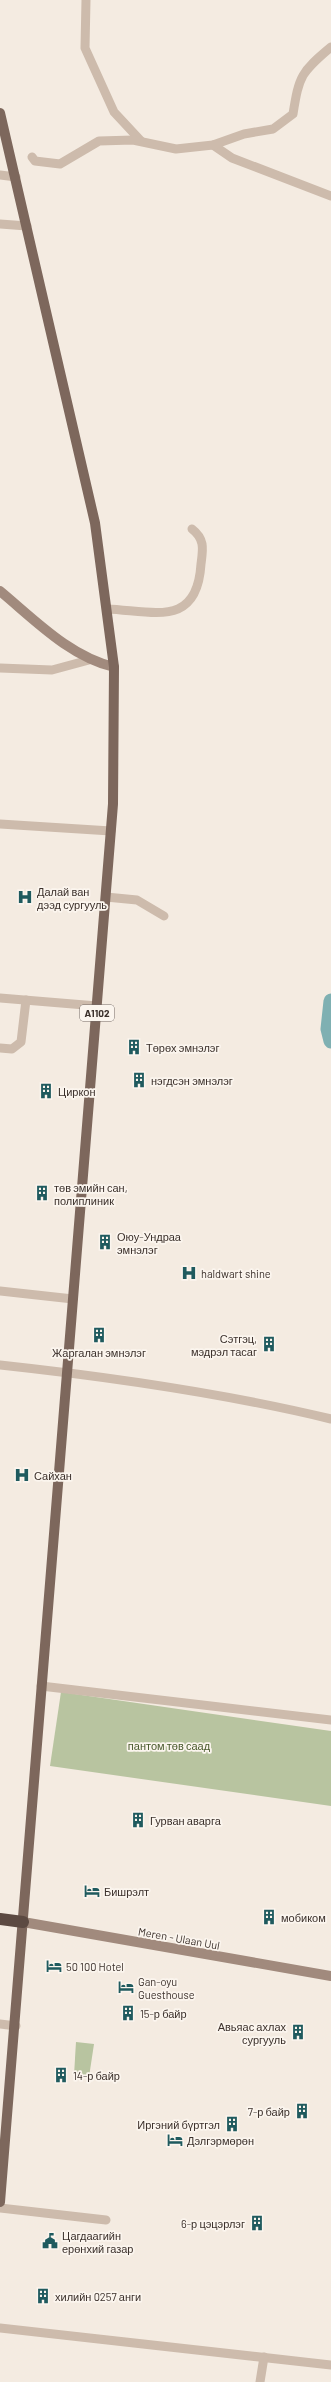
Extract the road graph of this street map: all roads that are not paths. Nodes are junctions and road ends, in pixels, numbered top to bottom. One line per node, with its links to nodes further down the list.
1 (86, 0): 5 (street)
2 (331, 47): 6 (street)
3 (0, 114): 4 (main road, A1102)
4 (1, 124): 9 (main road, A1102)
5 (141, 141): 6 (street); 7 (street)
6 (213, 145): 10 (street)
7 (32, 157)
8 (0, 175): 9 (street)
9 (16, 177): 12 (main road, A1102)
10 (331, 196)
11 (0, 224): 12 (street)
12 (27, 226): 15 (main road, A1102)
13 (192, 529): 15 (street)
14 (0, 591): 16 (street)
15 (107, 609): 18 (main road, A1102)
16 (89, 660): 17 (street); 18 (street)
17 (0, 668)
18 (114, 668): 20 (main road, A1102)
19 (0, 824): 20 (street)
20 (111, 831): 21 (main road, A1102)
21 (106, 896): 22 (street); 25 (main road, A1102)
22 (164, 916)
23 (0, 998): 24 (street)
24 (26, 1000): 25 (street); 26 (street)
25 (98, 1006): 28 (main road, A1102)
26 (0, 1048)
27 (0, 1291): 28 (street)
28 (73, 1299): 30 (main road, A1102)
29 (0, 1365): 30 (street)
30 (66, 1372): 31 (street); 32 (main road, A1102)
31 (331, 1419)
32 (42, 1686): 33 (street); 35 (main road, A1102)
33 (331, 1720)
34 (0, 1918): 35 (highway)
35 (22, 1922): 36 (street, Meren - Ulaan Uul); 38 (main road)
36 (331, 1976)
37 (0, 2024): 38 (street)
38 (16, 2026): 39 (main road)
39 (0, 2202)
40 (0, 2208): 41 (street)
41 (106, 2220)
42 (0, 2328): 43 (street)
43 (264, 2357): 44 (street); 45 (street)
44 (331, 2365)
45 (260, 2382)

